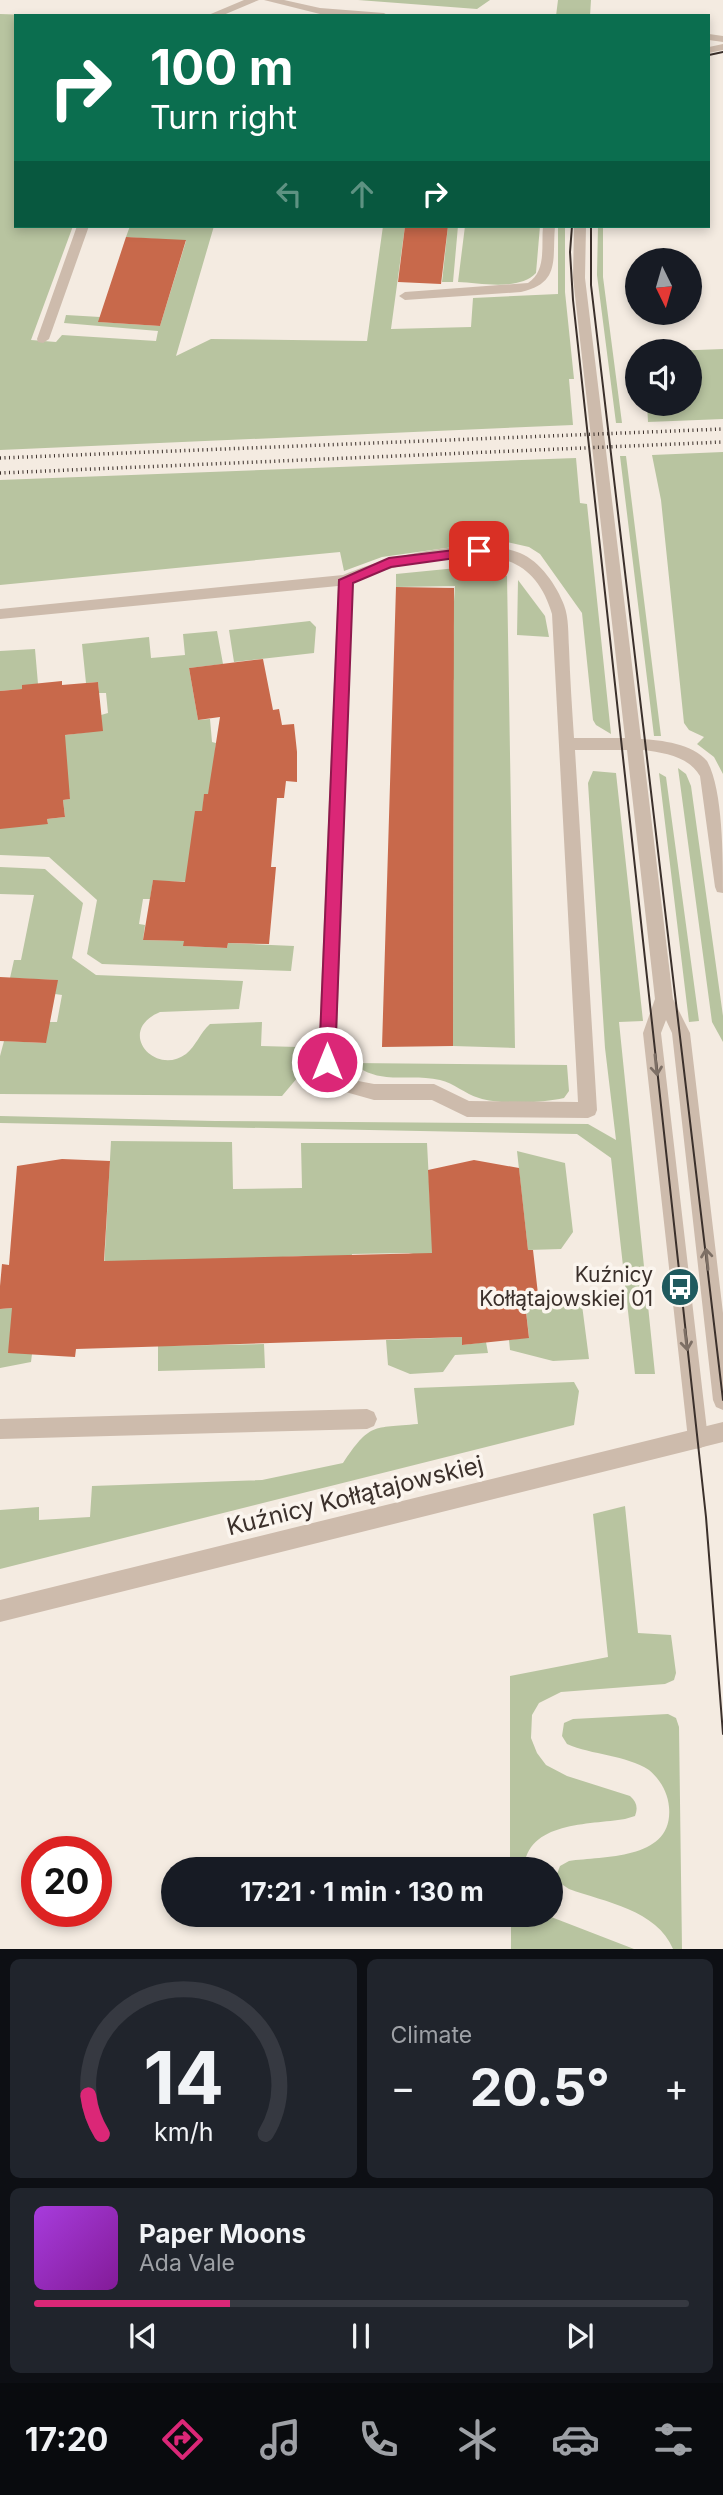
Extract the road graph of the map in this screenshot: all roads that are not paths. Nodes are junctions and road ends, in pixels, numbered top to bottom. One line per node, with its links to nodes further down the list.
1 (254, 0): 3 (street)
2 (269, 0): 4 (street)
3 (216, 14)
4 (358, 14)
5 (82, 228): 9 (street)
6 (549, 228): 8 (street)
7 (580, 228): 13 (street)
8 (405, 296)
9 (43, 339)
10 (346, 580): 11 (street); 12 (street); 12 (street)
11 (0, 614)
12 (567, 744): 13 (street)
13 (633, 746): 14 (street); 15 (street)
14 (723, 887)
15 (663, 999): 16 (street, one-way to 15); 20 (street, one-way to 20)
16 (723, 1400)
17 (367, 1419): 18 (street)
18 (0, 1429)
19 (723, 1432): 20 (street, Kuźnicy Kołłątajowskiej)
20 (698, 1438): 21 (street, Kuźnicy Kołłątajowskiej)
21 (0, 1611)

